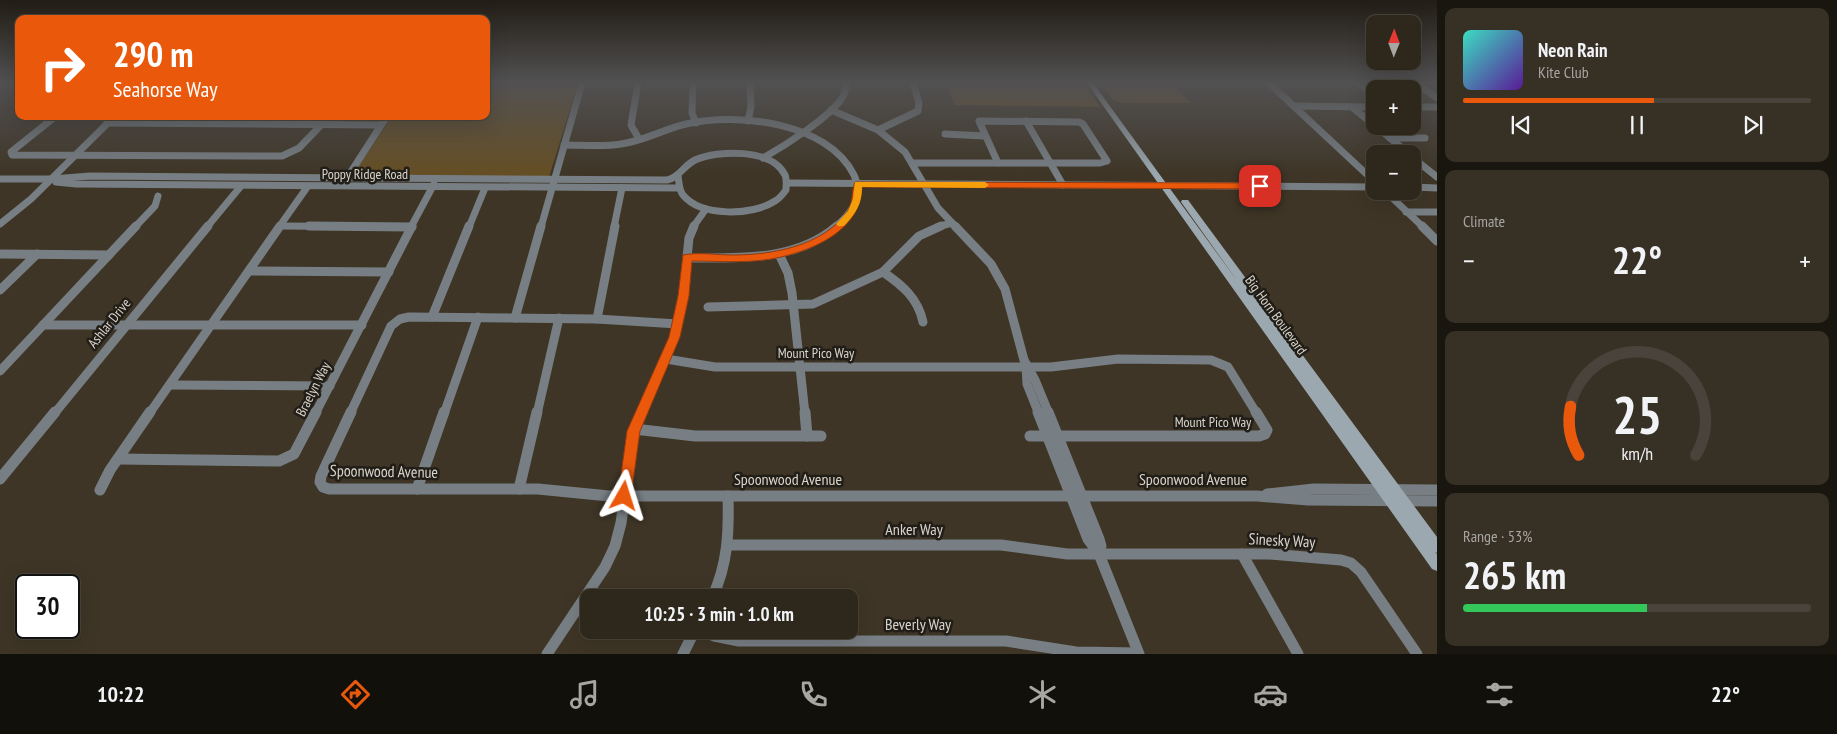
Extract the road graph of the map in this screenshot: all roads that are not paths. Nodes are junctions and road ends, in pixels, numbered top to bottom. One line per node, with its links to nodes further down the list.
1 (573, 114): 30 (street)
2 (633, 114): 29 (street)
3 (692, 114): 19 (street)
4 (750, 114): 15 (street)
5 (826, 114): 23 (street)
6 (839, 114): 22 (street)
7 (914, 114): 22 (street)
8 (1113, 114): 52 (main road, Big Horn Boulevard)
9 (1119, 114): 52 (main road, Big Horn Boulevard)
10 (1302, 114): 38 (street)
11 (51, 120): 32 (street)
12 (110, 120): 17 (street)
13 (247, 120): 18 (street)
14 (384, 120): 21 (street)
15 (748, 121): 19 (street); 23 (street)
16 (1026, 121): 26 (street); 36 (street); 36 (street)
17 (107, 123): 18 (street); 32 (street)
18 (244, 123): 20 (street)
19 (696, 123): 29 (street)
20 (322, 124): 21 (street); 32 (street)
21 (381, 125): 41 (street)
22 (878, 130): 34 (street)
23 (801, 132): 33 (street); 47 (street)
24 (945, 134): 26 (street)
25 (1386, 135): 27 (street)
26 (985, 136): 35 (street)
27 (1390, 138): 28 (street); 31 (street)
28 (1425, 138)
29 (639, 140): 30 (street)
30 (564, 145): 46 (street)
31 (1398, 145)
32 (77, 155): 43 (street)
33 (762, 158): 39 (street); 45 (street)
34 (912, 163): 35 (street); 48 (street)
35 (998, 163): 36 (street)
36 (1051, 163): 49 (street)
37 (1421, 164): 40 (street)
38 (1366, 174)
39 (678, 176): 46 (street, Poppy Ridge Road); 57 (street)
40 (1437, 177)
41 (347, 178): 43 (street, Poppy Ridge Road); 44 (street, Poppy Ridge Road)
42 (0, 179): 43 (street, Poppy Ridge Road)
43 (52, 179): 50 (street, Poppy Ridge Road); 65 (street)
44 (435, 183): 46 (street, Poppy Ridge Road); 51 (street, Poppy Ridge Road); 55 (street, Poppy Ridge Road); 67 (street, Braelyn Way)
45 (787, 183): 47 (street); 61 (street)
46 (552, 184): 55 (street, Poppy Ridge Road); 56 (street, Poppy Ridge Road); 82 (street)
47 (858, 184): 48 (street); 71 (street)
48 (925, 185): 49 (street); 64 (street)
49 (1063, 185): 52 (street)
50 (240, 186): 51 (street, Poppy Ridge Road); 89 (street, Ashlar Drive)
51 (308, 186): 66 (street)
52 (1169, 186): 53 (street); 112 (main road, Big Horn Boulevard)
53 (1366, 187)
54 (1421, 187): 58 (street)
55 (485, 188): 80 (street)
56 (622, 188): 57 (street, Poppy Ridge Road); 84 (street)
57 (678, 188): 61 (street)
58 (1437, 188)
59 (158, 196): 72 (street)
60 (1394, 200): 62 (street)
61 (706, 209): 73 (street)
62 (1406, 212): 63 (street); 68 (street)
63 (1437, 212)
64 (952, 223): 76 (street); 93 (street)
65 (0, 224)
66 (281, 226): 67 (street); 74 (street)
67 (412, 227): 75 (street, Braelyn Way)
68 (1437, 241)
69 (0, 254): 70 (street)
70 (37, 254): 72 (street); 77 (street)
71 (779, 254): 73 (street); 78 (street)
72 (109, 255): 88 (street)
73 (687, 258): 87 (street)
74 (249, 271): 75 (street); 86 (street)
75 (389, 272): 90 (street, Braelyn Way)
76 (884, 272): 78 (street); 85 (street)
77 (0, 290)
78 (793, 306): 79 (street); 92 (street)
79 (708, 307)
80 (432, 317): 81 (street); 104 (street, Spoonwood Avenue)
81 (478, 317): 82 (street); 104 (street)
82 (514, 318): 83 (street)
83 (559, 318): 84 (street); 105 (street)
84 (597, 319): 87 (street)
85 (923, 322)
86 (212, 324): 89 (street); 90 (street); 95 (street)
87 (678, 324): 91 (street)
88 (43, 325): 89 (street); 94 (street)
89 (126, 325): 103 (street, Ashlar Drive)
90 (362, 325): 96 (street, Braelyn Way)
91 (666, 359): 92 (street, Mount Pico Way); 97 (street)
92 (800, 367): 93 (street, Mount Pico Way); 98 (street)
93 (1026, 367): 101 (street); 101 (street, Mount Pico Way)
94 (0, 371)
95 (170, 385): 96 (street); 102 (street)
96 (330, 386): 102 (street, Braelyn Way)
97 (634, 429): 98 (street); 108 (street)
98 (807, 436): 99 (street)
99 (821, 436)
100 (1030, 436): 101 (street, Mount Pico Way)
101 (1053, 436): 110 (street)
102 (118, 459): 106 (street)
103 (0, 479)
104 (417, 489): 105 (street, Spoonwood Avenue)
105 (519, 489): 108 (street, Spoonwood Avenue)
106 (100, 490)
107 (1437, 490): 112 (street)
108 (624, 496): 109 (street, Spoonwood Avenue); 122 (street)
109 (728, 496): 110 (street, Spoonwood Avenue); 114 (street)
110 (1076, 496): 111 (street, Spoonwood Avenue); 116 (street)
111 (1257, 496): 112 (street, Spoonwood Avenue)
112 (1393, 496): 113 (street); 115 (main road, Big Horn Boulevard); 118 (main road, Big Horn Boulevard)
113 (1437, 501)
114 (729, 546): 116 (street, Anker Way); 119 (street)
115 (1437, 547)
116 (1099, 554): 117 (street, Sinesky Way); 124 (street)
117 (1242, 554): 125 (street); 126 (street, Sinesky Way)
118 (1437, 565)
119 (716, 589)
120 (690, 639): 123 (street)
121 (729, 639): 124 (street, Beverly Way)
122 (547, 654)
123 (683, 654)
124 (1138, 654)
125 (1298, 654)
126 (1417, 654)

